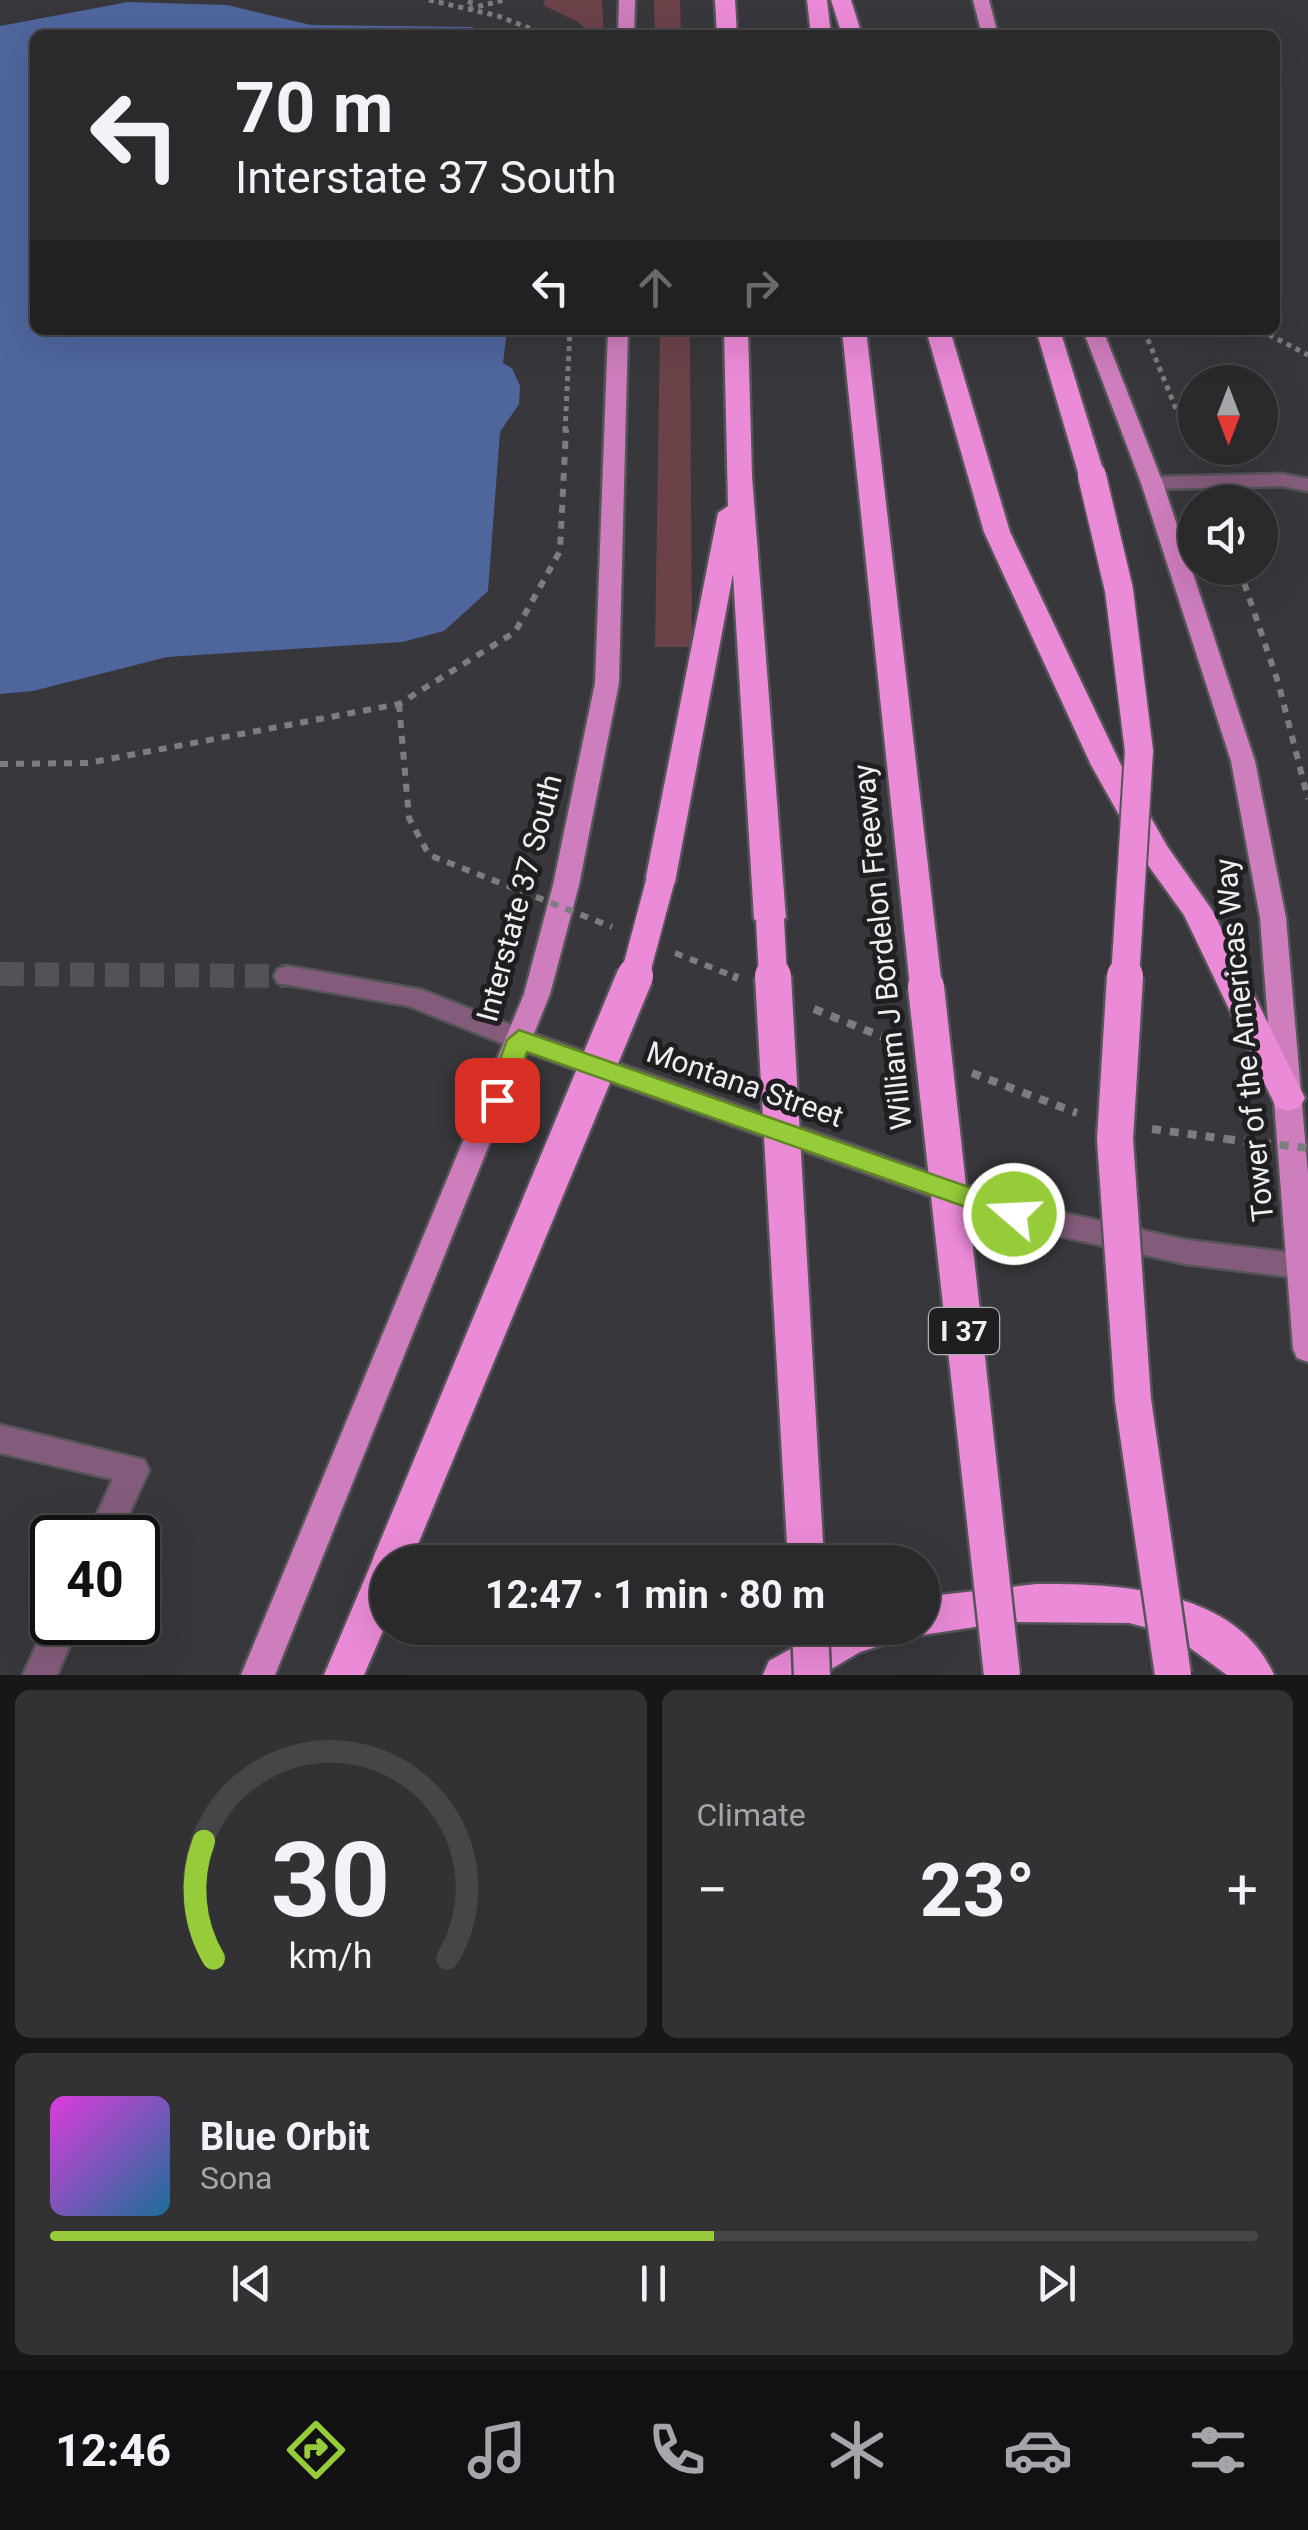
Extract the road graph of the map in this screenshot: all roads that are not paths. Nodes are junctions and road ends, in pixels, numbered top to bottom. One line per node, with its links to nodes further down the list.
1 (627, 0): 6 (main road)
2 (725, 0): 7 (highway)
3 (817, 0): 8 (highway)
4 (842, 0): 9 (highway)
5 (982, 0): 10 (main road)
6 (626, 30)
7 (727, 30)
8 (820, 30)
9 (851, 30)
10 (989, 30)
11 (618, 335): 21 (main road, Interstate 37 South)
12 (736, 335): 17 (highway)
13 (855, 335): 39 (highway, William J Bordelon Freeway / I 37, bridge)
14 (939, 335): 22 (highway)
15 (1050, 335): 40 (highway, bridge)
16 (1095, 335): 18 (main road, Tower of the Americas Way)
17 (739, 476): 27 (highway, bridge); 28 (highway, bridge)
18 (1152, 483): 19 (street); 22 (main road, Tower of the Americas Way)
19 (1308, 485)
20 (287, 976): 21 (street, Montana Street)
21 (519, 1040): 23 (street, Montana Street); 35 (main road, Interstate 37 South)
22 (1288, 1098): 23 (main road, Tower of the Americas Way)
23 (1305, 1266): 24 (main road, Tower of the Americas Way)
24 (1308, 1349)
25 (0, 1439): 26 (street)
26 (112, 1515)
27 (398, 1545)
28 (805, 1545)
29 (940, 1611): 41 (highway)
30 (370, 1613): 36 (highway)
31 (54, 1645): 34 (street)
32 (811, 1645): 38 (highway, bridge)
33 (835, 1645): 37 (highway)
34 (40, 1675)
35 (258, 1675)
36 (344, 1675)
37 (783, 1675)
38 (812, 1675)
39 (1002, 1675)
40 (1173, 1675)
41 (1254, 1675)

